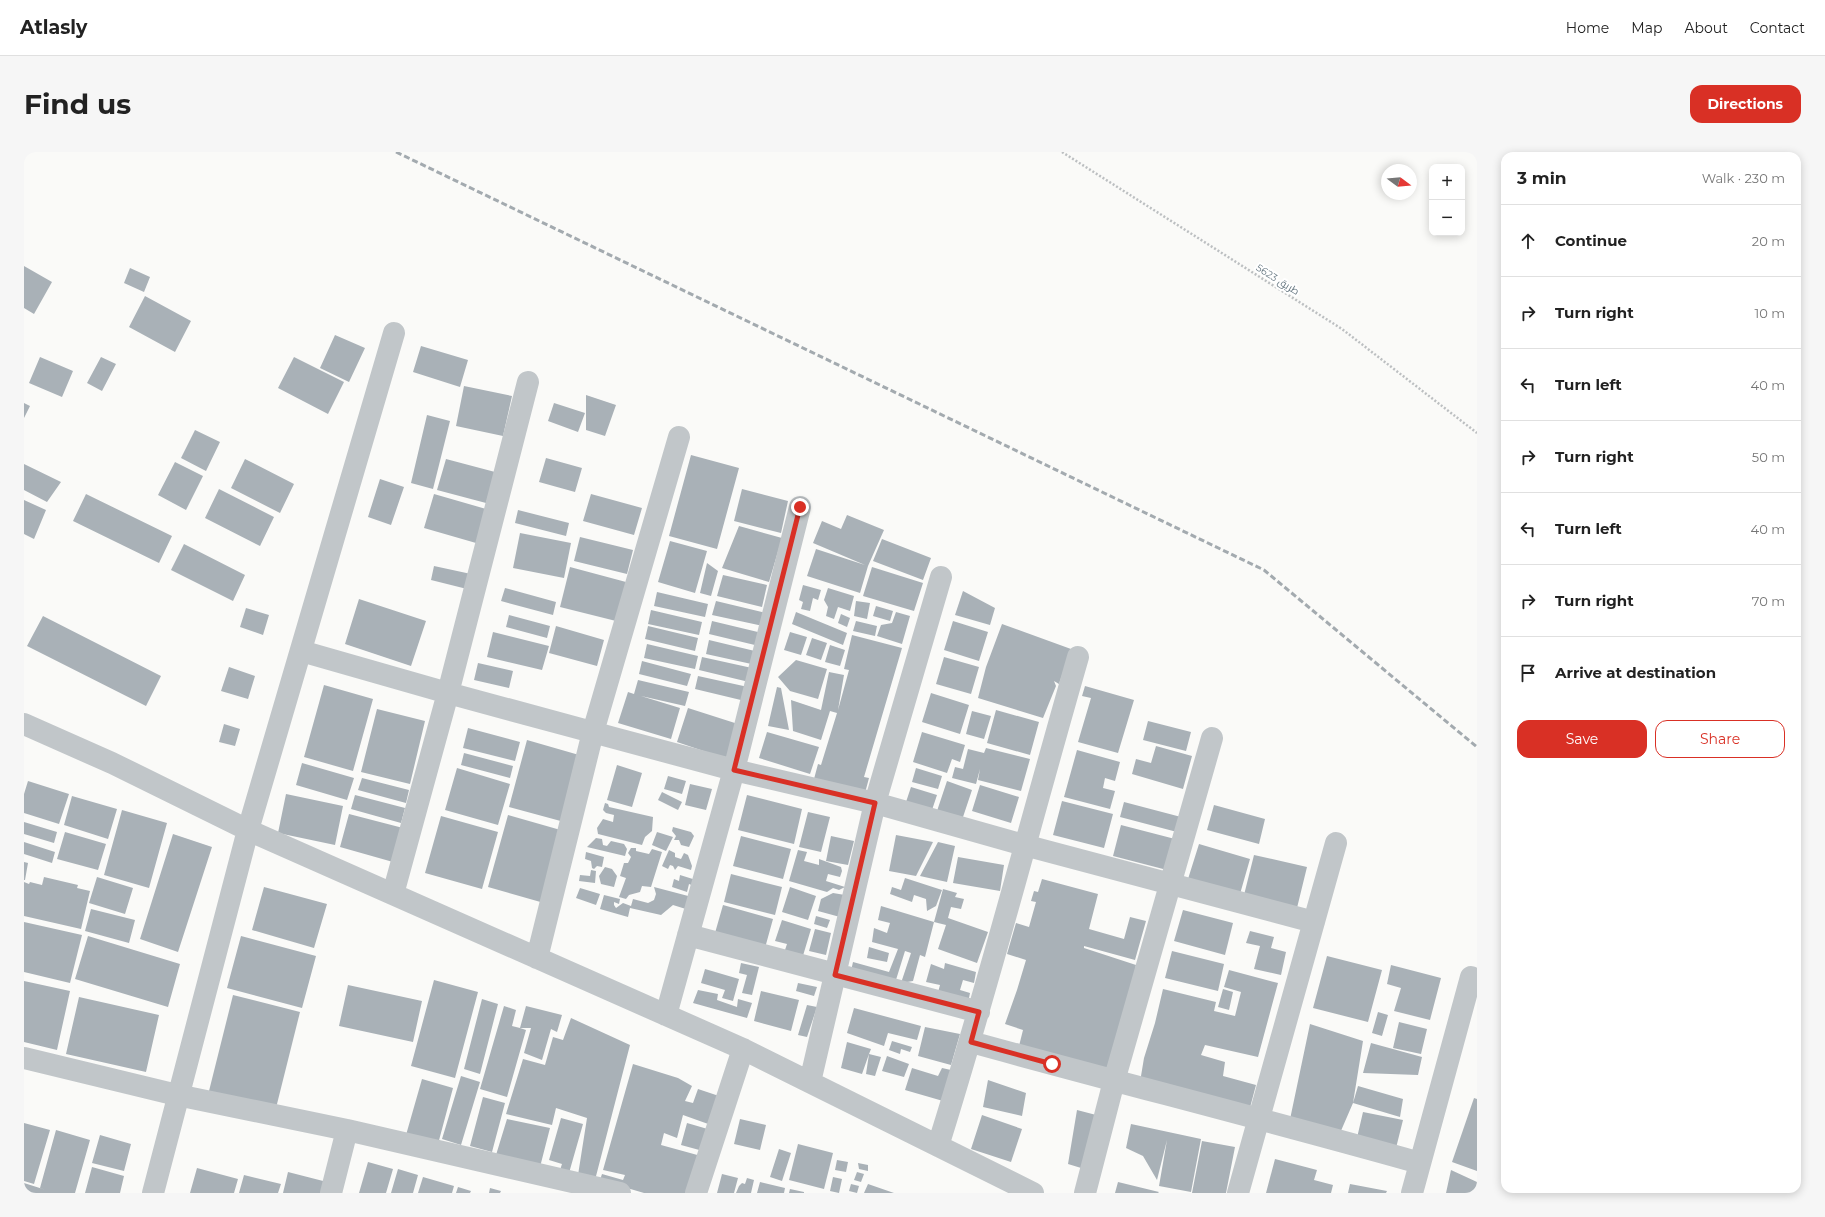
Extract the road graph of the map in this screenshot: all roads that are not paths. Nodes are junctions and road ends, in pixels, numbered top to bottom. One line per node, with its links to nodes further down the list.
1 (394, 333): 6 (street)
2 (528, 382): 8 (street)
3 (679, 437): 10 (street)
4 (800, 507): 12 (street)
5 (941, 577): 13 (street)
6 (301, 650): 8 (street); 14 (street)
7 (1078, 657): 16 (street)
8 (448, 693): 10 (street); 18 (street)
9 (25, 726): 14 (street)
10 (593, 732): 12 (street); 21 (street)
11 (1212, 738): 17 (street)
12 (734, 770): 13 (street); 20 (street)
13 (875, 803): 16 (street); 22 (street)
14 (248, 830): 18 (street); 31 (street)
15 (1336, 842): 19 (street)
16 (1024, 845): 17 (street); 24 (street)
17 (1170, 883): 19 (street); 29 (street)
18 (392, 894): 21 (street)
19 (1314, 922): 32 (street)
20 (688, 935): 22 (street); 25 (street)
21 (538, 958): 25 (street)
22 (835, 975): 24 (street); 30 (street)
23 (1471, 977): 35 (street)
24 (979, 1012): 26 (street)
25 (666, 1015): 27 (street)
26 (971, 1042): 29 (street); 34 (street)
27 (743, 1049): 30 (street); 40 (street)
28 (24, 1058): 31 (street)
29 (1114, 1081): 32 (street); 42 (street)
30 (810, 1082): 34 (street)
31 (177, 1095): 33 (street); 37 (street)
32 (1258, 1118): 35 (street); 43 (street)
33 (347, 1130): 36 (street); 38 (street)
34 (938, 1146): 41 (street)
35 (1420, 1163): 44 (street)
36 (578, 1188): 39 (street)
37 (153, 1193)
38 (332, 1193)
39 (620, 1193)
40 (696, 1193)
41 (1033, 1193)
42 (1085, 1193)
43 (1238, 1193)
44 (1412, 1193)

